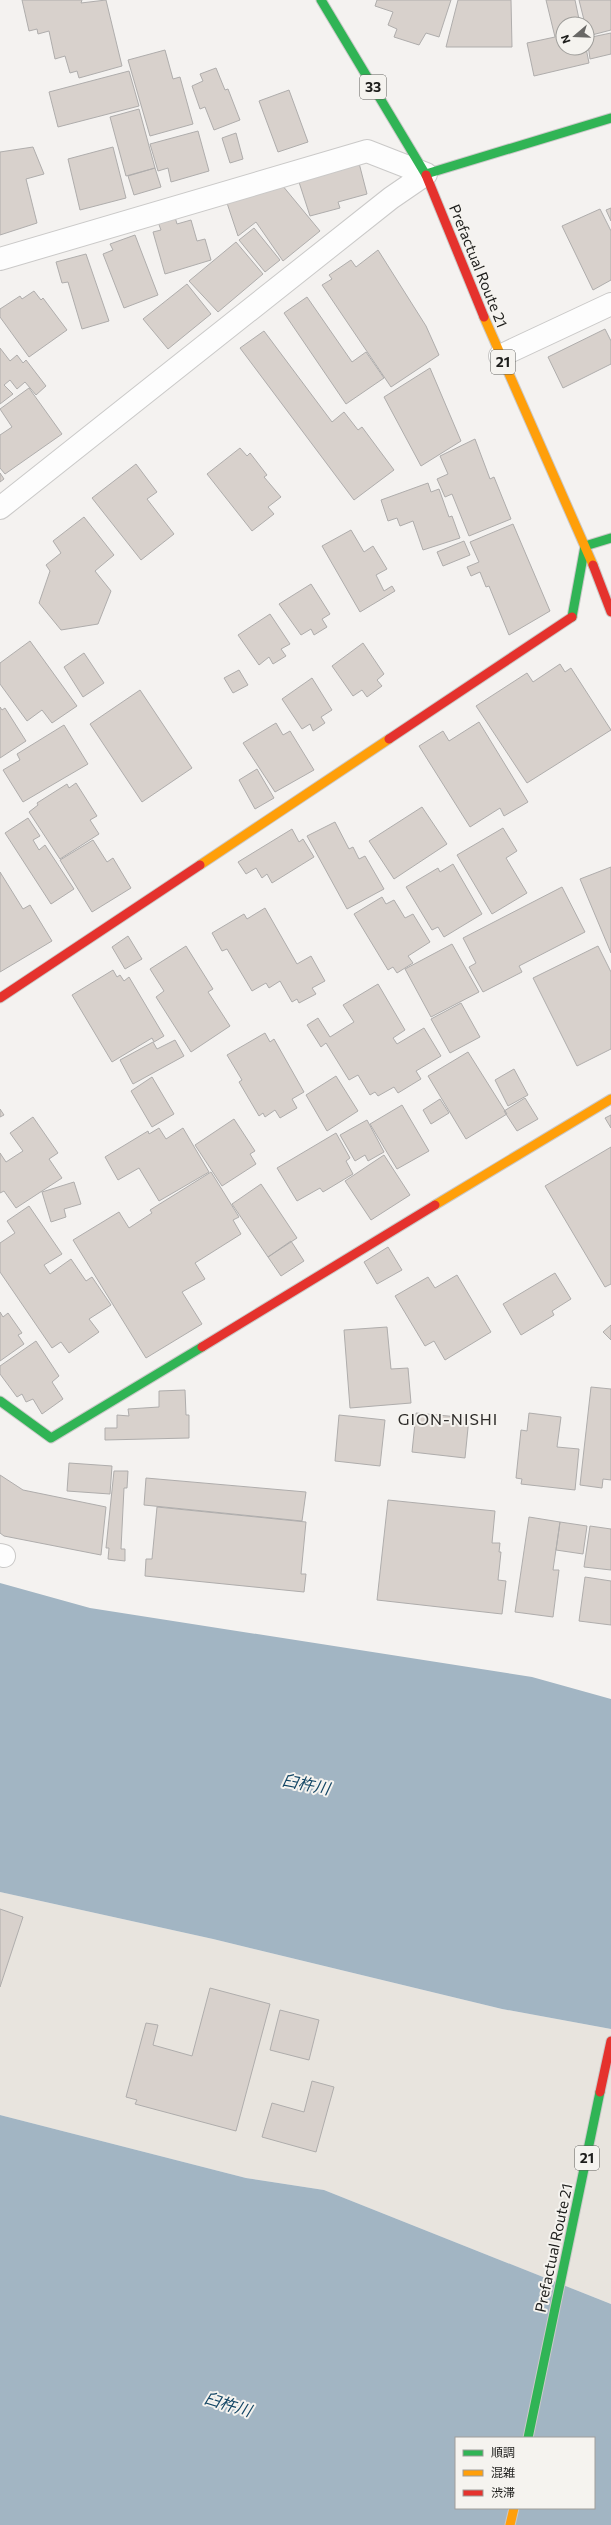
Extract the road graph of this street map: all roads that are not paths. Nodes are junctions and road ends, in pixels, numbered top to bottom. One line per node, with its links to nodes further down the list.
1 (321, 0): 3 (street, 33)
2 (611, 118): 3 (street)
3 (426, 174): 4 (street); 6 (street, Prefactual Route 21 / 21); 7 (street)
4 (0, 259)
5 (611, 304): 6 (street)
6 (500, 356): 9 (street, Prefactual Route 21 / 21)
7 (0, 508)
8 (611, 538): 9 (street)
9 (586, 546): 10 (street, Prefactual Route 21 / 21); 11 (street)
10 (611, 612)
11 (0, 998)
12 (611, 1099): 13 (street)
13 (0, 1401)
14 (611, 2042): 15 (street, Prefactual Route 21 / 21)
15 (528, 2437)
16 (514, 2509): 17 (street)
17 (510, 2525)

